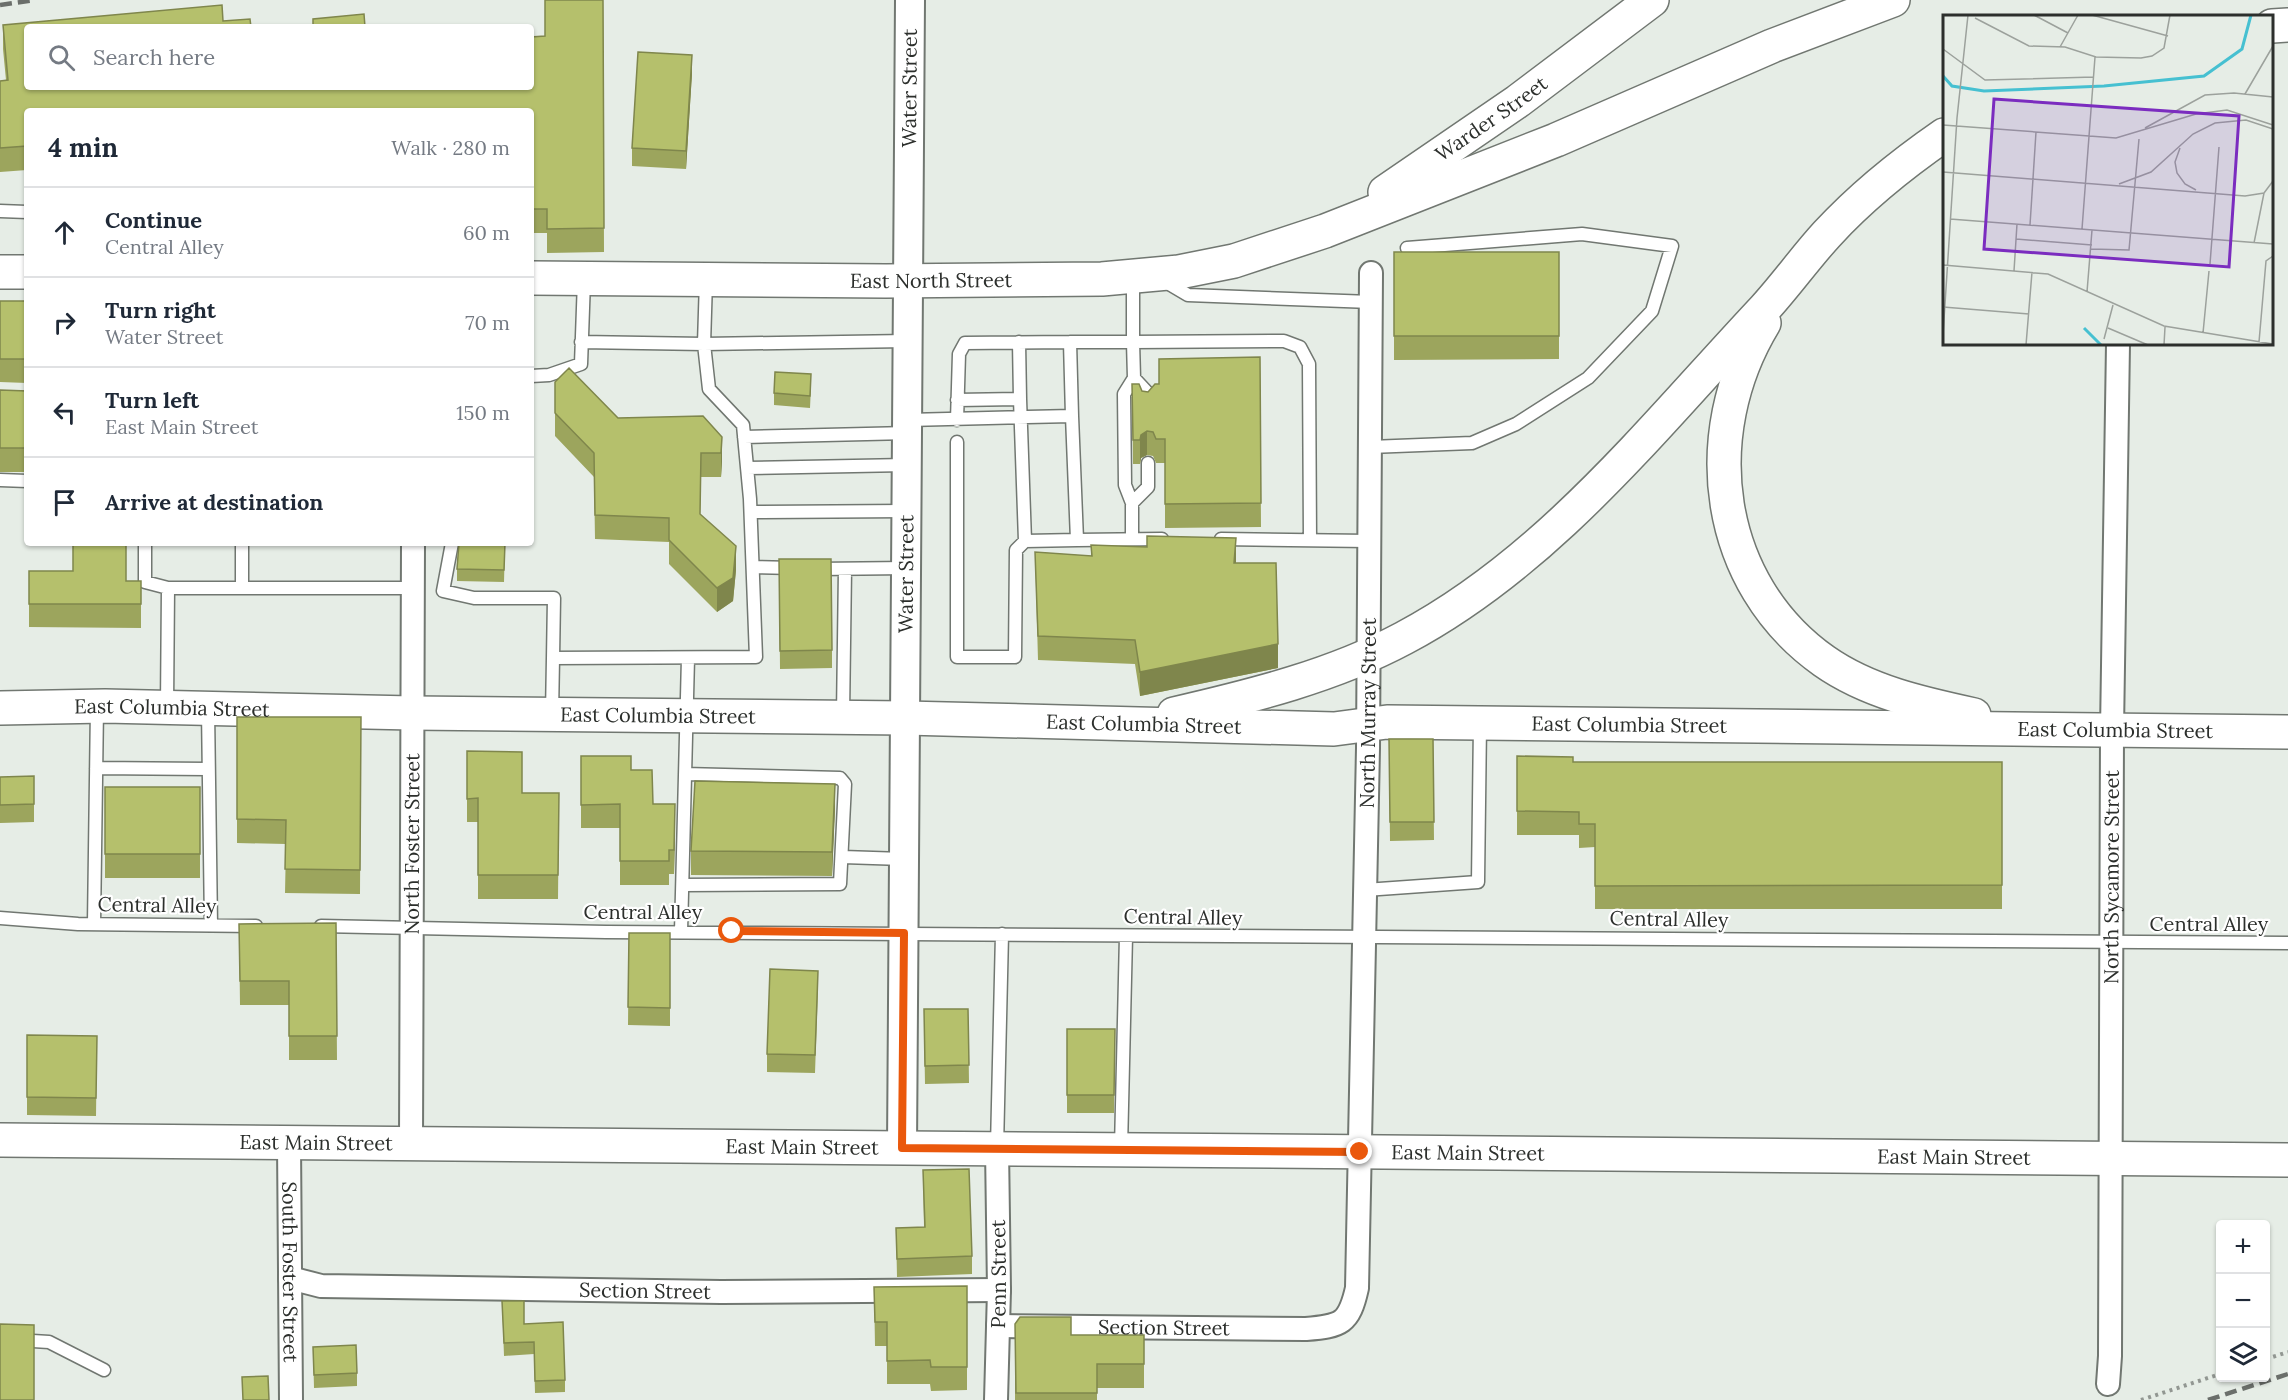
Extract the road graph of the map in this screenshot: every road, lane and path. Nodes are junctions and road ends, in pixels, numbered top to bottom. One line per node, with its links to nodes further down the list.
1 (910, 0): 18 (street, Water Street)
2 (1652, 0): 9 (main road, Warder Street)
3 (1893, 0): 9 (main road)
4 (2288, 25): 5 (main road)
5 (2273, 26)
6 (1943, 136): 19 (main road)
7 (0, 211): 8 (lane)
8 (24, 212)
9 (1324, 231): 14 (main road, East North Street)
10 (1407, 248): 39 (lane)
11 (0, 272): 12 (main road)
12 (24, 272)
13 (1371, 273): 20 (street, North Murray Street)
14 (1144, 277): 18 (main road, East North Street); 20 (lane); 25 (lane)
15 (534, 279): 16 (main road, East North Street)
16 (584, 279): 17 (main road, East North Street); 22 (lane)
17 (706, 280): 18 (main road, East North Street); 26 (lane)
18 (909, 281): 21 (street, Water Street)
19 (1790, 281): 65 (main road); 80 (main road)
20 (1371, 302): 39 (street, North Murray Street)
21 (909, 341): 26 (lane); 36 (street, Water Street)
22 (581, 342): 26 (lane); 28 (lane)
23 (1019, 342): 24 (lane); 30 (lane); 31 (lane)
24 (1070, 342): 25 (lane); 33 (lane)
25 (1133, 342): 29 (lane); 52 (lane)
26 (704, 344): 37 (lane)
27 (2118, 345): 81 (street, North Sycamore Street)
28 (534, 376)
29 (1134, 378): 32 (lane); 45 (lane)
30 (1020, 399): 31 (lane); 34 (lane)
31 (957, 400): 35 (lane)
32 (1147, 408)
33 (1072, 416): 34 (lane); 51 (lane)
34 (1021, 418): 35 (lane); 53 (lane)
35 (957, 420): 36 (lane)
36 (908, 426): 37 (lane); 41 (street, Water Street)
37 (744, 437): 42 (lane)
38 (957, 442): 53 (lane)
39 (1370, 447): 54 (street, North Murray Street)
40 (1148, 463): 45 (lane)
41 (908, 465): 42 (lane); 46 (street, Water Street)
42 (747, 468): 47 (lane)
43 (0, 480): 44 (lane)
44 (24, 481)
45 (1132, 503): 48 (lane)
46 (907, 511): 47 (lane); 60 (street, Water Street)
47 (751, 512): 59 (lane)
48 (1132, 539): 49 (lane); 51 (lane)
49 (1179, 539)
50 (1203, 539): 52 (lane)
51 (1077, 540): 53 (lane)
52 (1310, 540): 54 (lane)
53 (1025, 541)
54 (1369, 541): 65 (street, North Murray Street)
55 (145, 546): 62 (lane)
56 (242, 546): 63 (lane)
57 (413, 546): 64 (street, North Foster Street)
58 (451, 546): 66 (lane)
59 (753, 567): 61 (lane); 67 (lane)
60 (907, 568): 61 (lane); 76 (street, Water Street)
61 (845, 569): 75 (lane)
62 (168, 588): 63 (lane); 69 (lane)
63 (243, 588): 64 (lane)
64 (412, 588): 72 (street, North Foster Street)
65 (1368, 656): 77 (street, North Murray Street); 79 (main road)
66 (553, 658): 67 (lane); 73 (lane)
67 (688, 658): 74 (lane)
68 (97, 706): 69 (main road, East Columbia Street); 70 (main road, East Columbia Street); 83 (lane)
69 (167, 707): 71 (main road, East Columbia Street)
70 (0, 708)
71 (208, 709): 72 (main road, East Columbia Street); 84 (lane)
72 (412, 713): 73 (main road, East Columbia Street); 95 (street, North Foster Street)
73 (552, 715): 74 (main road, East Columbia Street)
74 (687, 716): 75 (main road, East Columbia Street); 85 (lane)
75 (843, 718): 76 (main road, East Columbia Street)
76 (906, 718): 79 (main road, East Columbia Street); 87 (street, Water Street)
77 (1368, 723): 78 (main road, East Columbia Street); 79 (main road, East Columbia Street); 89 (street, North Murray Street)
78 (1480, 723): 80 (main road, East Columbia Street); 89 (lane)
79 (1126, 725)
80 (2049, 730): 81 (main road, East Columbia Street)
81 (2112, 730): 82 (main road, East Columbia Street); 102 (street, North Sycamore Street)
82 (2288, 732)
83 (96, 768): 84 (lane); 91 (lane)
84 (207, 769): 92 (lane)
85 (685, 774): 86 (lane); 88 (lane)
86 (843, 857): 87 (lane); 88 (lane)
87 (903, 859): 97 (street, Water Street)
88 (682, 885): 96 (lane)
89 (1365, 890): 100 (street, North Murray Street)
90 (0, 918): 91 (lane, Central Alley)
91 (94, 924): 92 (lane, Central Alley)
92 (211, 925): 93 (lane, Central Alley)
93 (270, 926)
94 (305, 926): 95 (lane, Central Alley)
95 (412, 927): 96 (lane, Central Alley); 105 (street, North Foster Street)
96 (681, 932): 97 (lane, Central Alley)
97 (904, 933): 98 (lane, Central Alley); 106 (street, Water Street)
98 (1002, 934): 99 (lane, Central Alley); 107 (lane)
99 (1126, 936): 100 (lane, Central Alley); 108 (lane)
100 (1364, 937): 102 (lane, Central Alley); 109 (street, North Murray Street)
101 (2288, 943): 102 (lane, Central Alley)
102 (2112, 944): 110 (street, North Sycamore Street)
103 (0, 1140): 104 (main road, East Main Street)
104 (289, 1143): 105 (main road, East Main Street); 112 (street, South Foster Street)
105 (411, 1144): 106 (main road, East Main Street)
106 (902, 1148): 107 (main road, East Main Street)
107 (997, 1148): 108 (main road, East Main Street); 113 (street, Penn Street)
108 (1121, 1150): 109 (main road, East Main Street)
109 (1360, 1152): 110 (main road, East Main Street); 115 (street, North Murray Street)
110 (2110, 1158): 111 (main road, East Main Street); 121 (street, North Sycamore Street)
111 (2288, 1160)
112 (290, 1278): 113 (street, Section Street); 122 (street, South Foster Street)
113 (999, 1290): 114 (street, Penn Street)
114 (1004, 1326): 115 (street, Section Street); 123 (street, Penn Street)
115 (1319, 1328)
116 (0, 1339): 119 (lane)
117 (2288, 1352): 118 (path)
118 (2270, 1357)
119 (104, 1370)
120 (2216, 1375): 124 (path)
121 (2108, 1384)
122 (291, 1400)
123 (996, 1400)
124 (2141, 1400)

